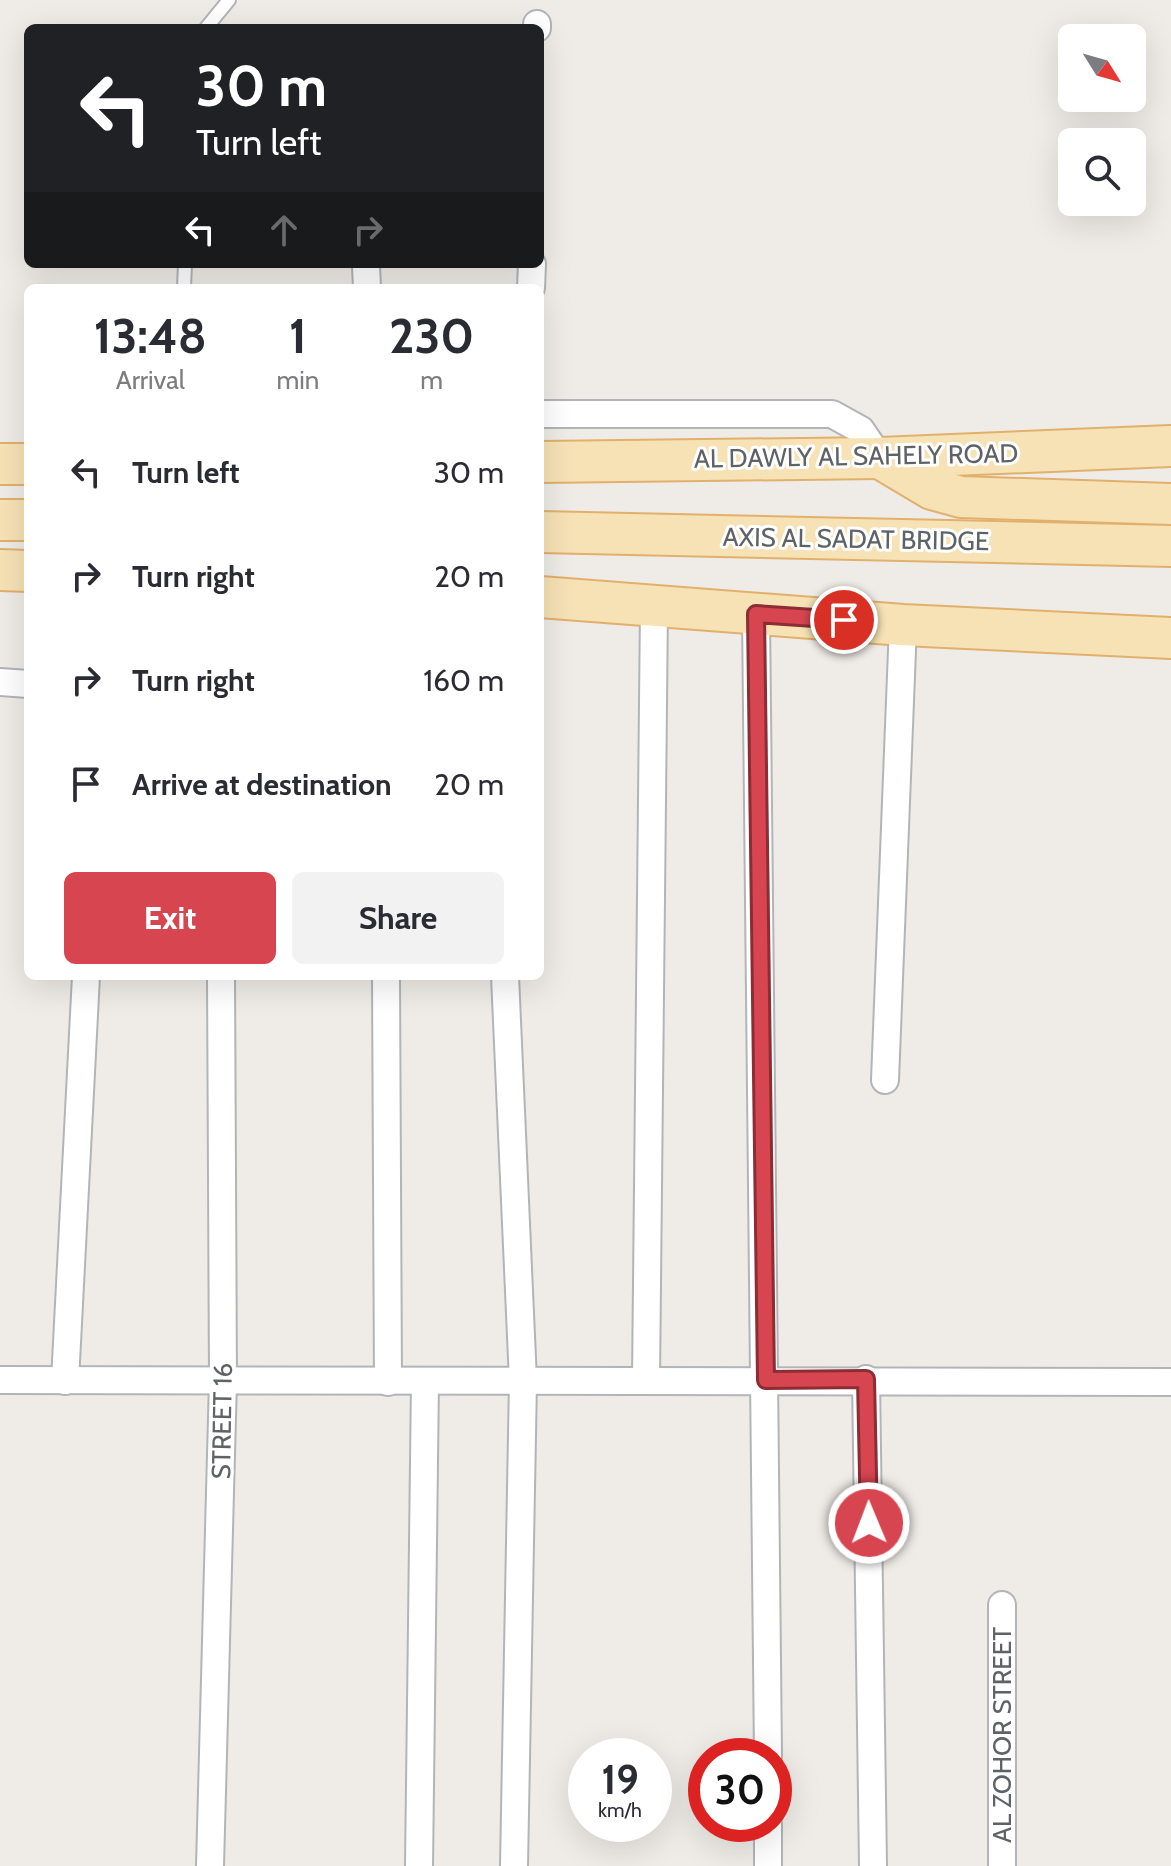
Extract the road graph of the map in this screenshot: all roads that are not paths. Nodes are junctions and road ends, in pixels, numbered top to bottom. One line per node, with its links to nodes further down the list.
1 (229, 0): 2 (lane)
2 (209, 24)
3 (544, 414): 5 (street)
4 (1171, 446): 5 (main road, AL DAWLY AL SAHELY ROAD)
5 (880, 458): 6 (main road, AL DAWLY AL SAHELY ROAD); 9 (main road, AXIS AL SADAT BRIDGE)
6 (544, 462)
7 (0, 464): 8 (main road)
8 (24, 464)
9 (1171, 504)
10 (0, 520): 11 (main road)
11 (24, 520)
12 (544, 532): 13 (main road, AXIS AL SADAT BRIDGE)
13 (1171, 546)
14 (0, 570): 15 (main road)
15 (24, 571)
16 (544, 597): 17 (main road)
17 (654, 607): 18 (main road); 31 (street)
18 (756, 614): 19 (main road); 32 (street)
19 (903, 625): 20 (main road); 27 (street)
20 (1171, 638)
21 (0, 682): 22 (street)
22 (24, 684)
23 (86, 980): 33 (street)
24 (221, 980): 30 (street, STREET 16)
25 (386, 980): 36 (street)
26 (505, 980): 35 (street)
27 (885, 1080)
28 (866, 1379): 32 (street); 37 (street); 45 (street)
29 (0, 1380): 33 (street)
30 (223, 1380): 33 (street); 36 (street); 41 (street, STREET 16)
31 (646, 1380): 32 (street); 35 (street)
32 (766, 1380): 39 (street)
33 (65, 1381)
34 (425, 1381): 35 (street); 36 (street); 42 (street)
35 (523, 1381): 43 (street)
36 (388, 1382)
37 (1171, 1382)
38 (1002, 1605): 46 (street, AL ZOHOR STREET)
39 (768, 1738)
40 (768, 1842): 44 (street)
41 (210, 1866)
42 (419, 1866)
43 (514, 1866)
44 (768, 1866)
45 (873, 1866)
46 (1002, 1866)

